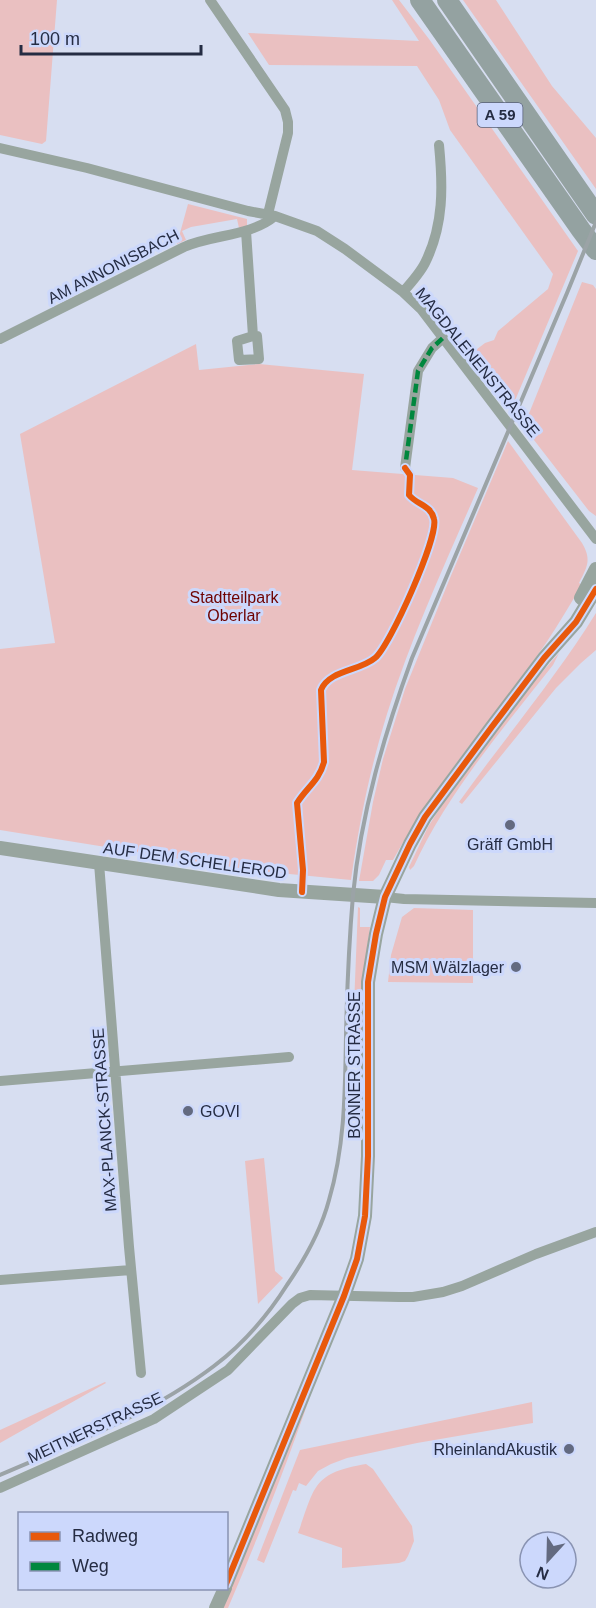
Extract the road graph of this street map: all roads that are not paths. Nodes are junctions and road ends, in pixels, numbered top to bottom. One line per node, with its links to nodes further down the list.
1 (210, 0): 7 (street)
2 (420, 0): 9 (highway, A 59)
3 (447, 0): 6 (highway, A 59)
4 (439, 145): 10 (street)
5 (0, 148): 7 (street, MAGDALENENSTRASSE)
6 (593, 211)
7 (272, 215): 8 (street, AM ANNONISBACH); 10 (street, MAGDALENENSTRASSE)
8 (246, 231): 11 (street); 13 (street, AM ANNONISBACH)
9 (596, 250)
10 (403, 292): 12 (street, MAGDALENENSTRASSE)
11 (253, 336)
12 (443, 338): 14 (street); 15 (street, MAGDALENENSTRASSE)
13 (0, 339)
14 (405, 468)
15 (596, 539)
16 (596, 569): 18 (street, BONNER STRASSE)
17 (596, 589): 18 (street, BONNER STRASSE)
18 (544, 658): 21 (street, BONNER STRASSE)
19 (0, 848): 20 (street, AUF DEM SCHELLEROD)
20 (99, 863): 21 (street, AUF DEM SCHELLEROD); 24 (street, MAX-PLANCK-STRASSE)
21 (386, 897): 22 (street); 29 (street, BONNER STRASSE)
22 (596, 903)
23 (289, 1057): 24 (street)
24 (115, 1071): 25 (street); 27 (street, MAX-PLANCK-STRASSE)
25 (0, 1081)
26 (596, 1232): 29 (street, MEITNERSTRASSE)
27 (131, 1270): 28 (street); 30 (street, MAX-PLANCK-STRASSE)
28 (0, 1280)
29 (344, 1296): 31 (street, MEITNERSTRASSE); 32 (street, BONNER STRASSE)
30 (141, 1373)
31 (0, 1488)
32 (228, 1579)
33 (224, 1590): 34 (street)
34 (216, 1608)

